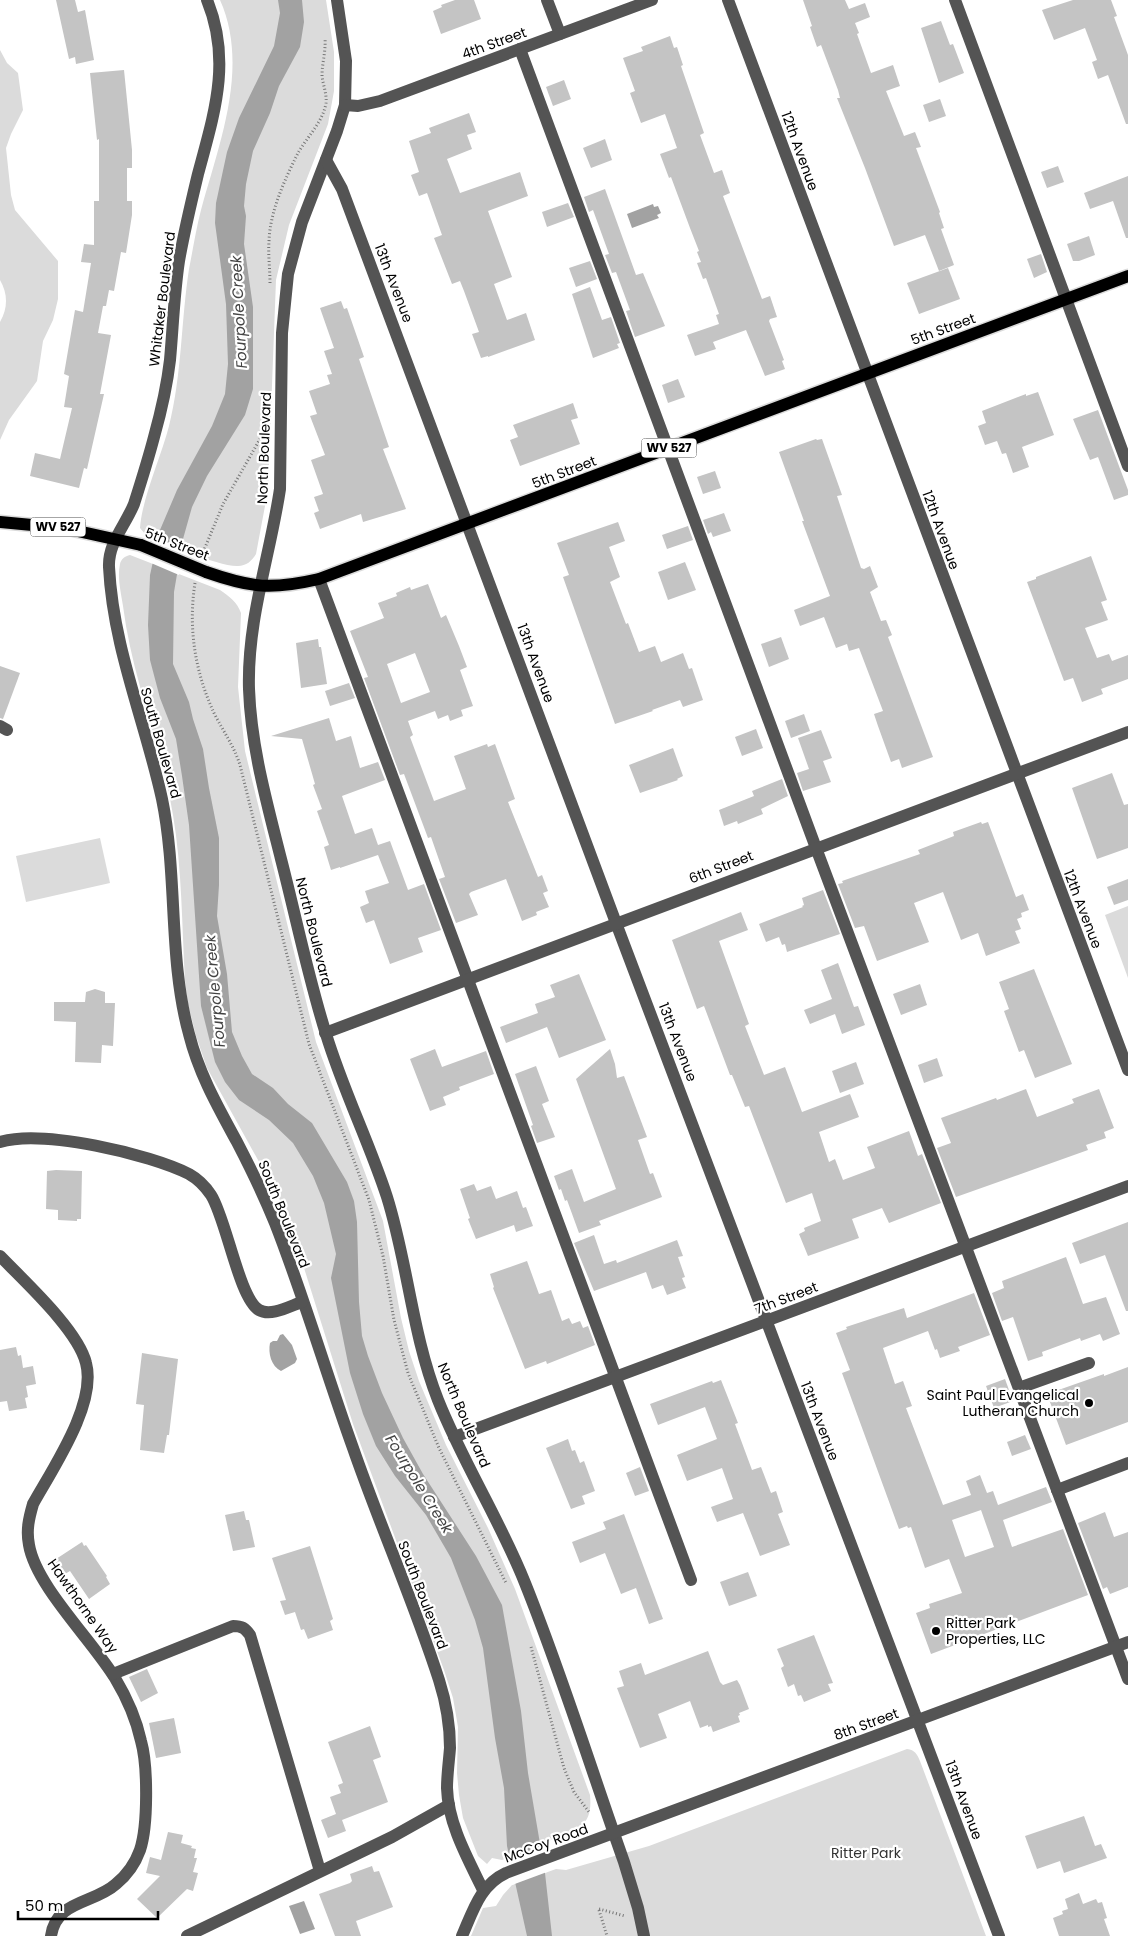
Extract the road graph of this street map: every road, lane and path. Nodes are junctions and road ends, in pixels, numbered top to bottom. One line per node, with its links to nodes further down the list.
1 (207, 0): 21 (street, Whitaker Boulevard)
2 (337, 0): 10 (street, North Boulevard)
3 (547, 0): 8 (street)
4 (652, 0): 8 (street, 4th Street)
5 (728, 0): 15 (street, 12th Avenue)
6 (955, 0): 14 (street)
7 (325, 34): 13 (path)
8 (560, 34): 9 (street, 4th Street)
9 (520, 49): 10 (street, 4th Street); 17 (street)
10 (345, 105): 11 (street, North Boulevard)
11 (326, 160): 20 (street, 13th Avenue); 25 (street, North Boulevard)
12 (1128, 276): 14 (main road, 5th Street / WV 527)
13 (270, 288)
14 (1066, 300): 15 (main road, 5th Street / WV 527); 18 (street)
15 (867, 374): 17 (main road, 5th Street / WV 527); 27 (street, 12th Avenue)
16 (266, 425): 22 (path)
17 (668, 449): 20 (main road, 5th Street / WV 527); 28 (street)
18 (1128, 466)
19 (0, 522): 21 (main road, 5th Street / WV 527)
20 (468, 523): 24 (main road, 5th Street / WV 527); 29 (street, 13th Avenue)
21 (115, 539): 23 (main road, 5th Street / WV 527, bridge); 37 (street, South Boulevard)
22 (201, 557)
23 (201, 573): 25 (main road, 5th Street / WV 527); 46 (path)
24 (319, 579): 25 (main road, 5th Street / WV 527); 30 (street)
25 (260, 587): 31 (street, North Boulevard)
26 (1128, 732): 27 (street, 6th Street)
27 (1016, 773): 28 (street, 6th Street); 32 (street, 12th Avenue)
28 (816, 848): 29 (street, 6th Street); 35 (street)
29 (616, 923): 30 (street, 6th Street); 38 (street, 13th Avenue)
30 (468, 978): 31 (street, 6th Street); 40 (street)
31 (325, 1032): 42 (street, North Boulevard)
32 (1128, 1070)
33 (0, 1142): 37 (street)
34 (1128, 1186): 35 (street, 7th Street)
35 (966, 1246): 38 (street, 7th Street); 41 (street)
36 (0, 1256): 49 (street, Hawthorne Way)
37 (302, 1302): 52 (street, South Boulevard)
38 (767, 1321): 40 (street, 7th Street); 51 (street, 13th Avenue)
39 (1089, 1363): 41 (street)
40 (616, 1377): 42 (street, 7th Street); 45 (street)
41 (1019, 1388): 44 (street)
42 (454, 1437): 54 (street, North Boulevard)
43 (1128, 1463): 44 (street)
44 (1057, 1490): 48 (street)
45 (691, 1580)
46 (510, 1590)
47 (528, 1639): 53 (path)
48 (1122, 1644): 50 (street); 51 (street, 8th Street)
49 (113, 1674): 55 (street); 58 (street, Hawthorne Way)
50 (1128, 1679)
51 (918, 1721): 54 (street, 8th Street); 63 (street, 13th Avenue)
52 (449, 1805): 55 (street); 56 (street, South Boulevard)
53 (590, 1812)
54 (614, 1833): 56 (street, McCoy Road); 62 (street, North Boulevard)
55 (320, 1871): 59 (street)
56 (483, 1890): 60 (street, McCoy Road)
57 (627, 1916): 61 (path)
58 (52, 1936)
59 (187, 1936)
60 (462, 1936)
61 (607, 1936)
62 (644, 1936)
63 (999, 1936)

